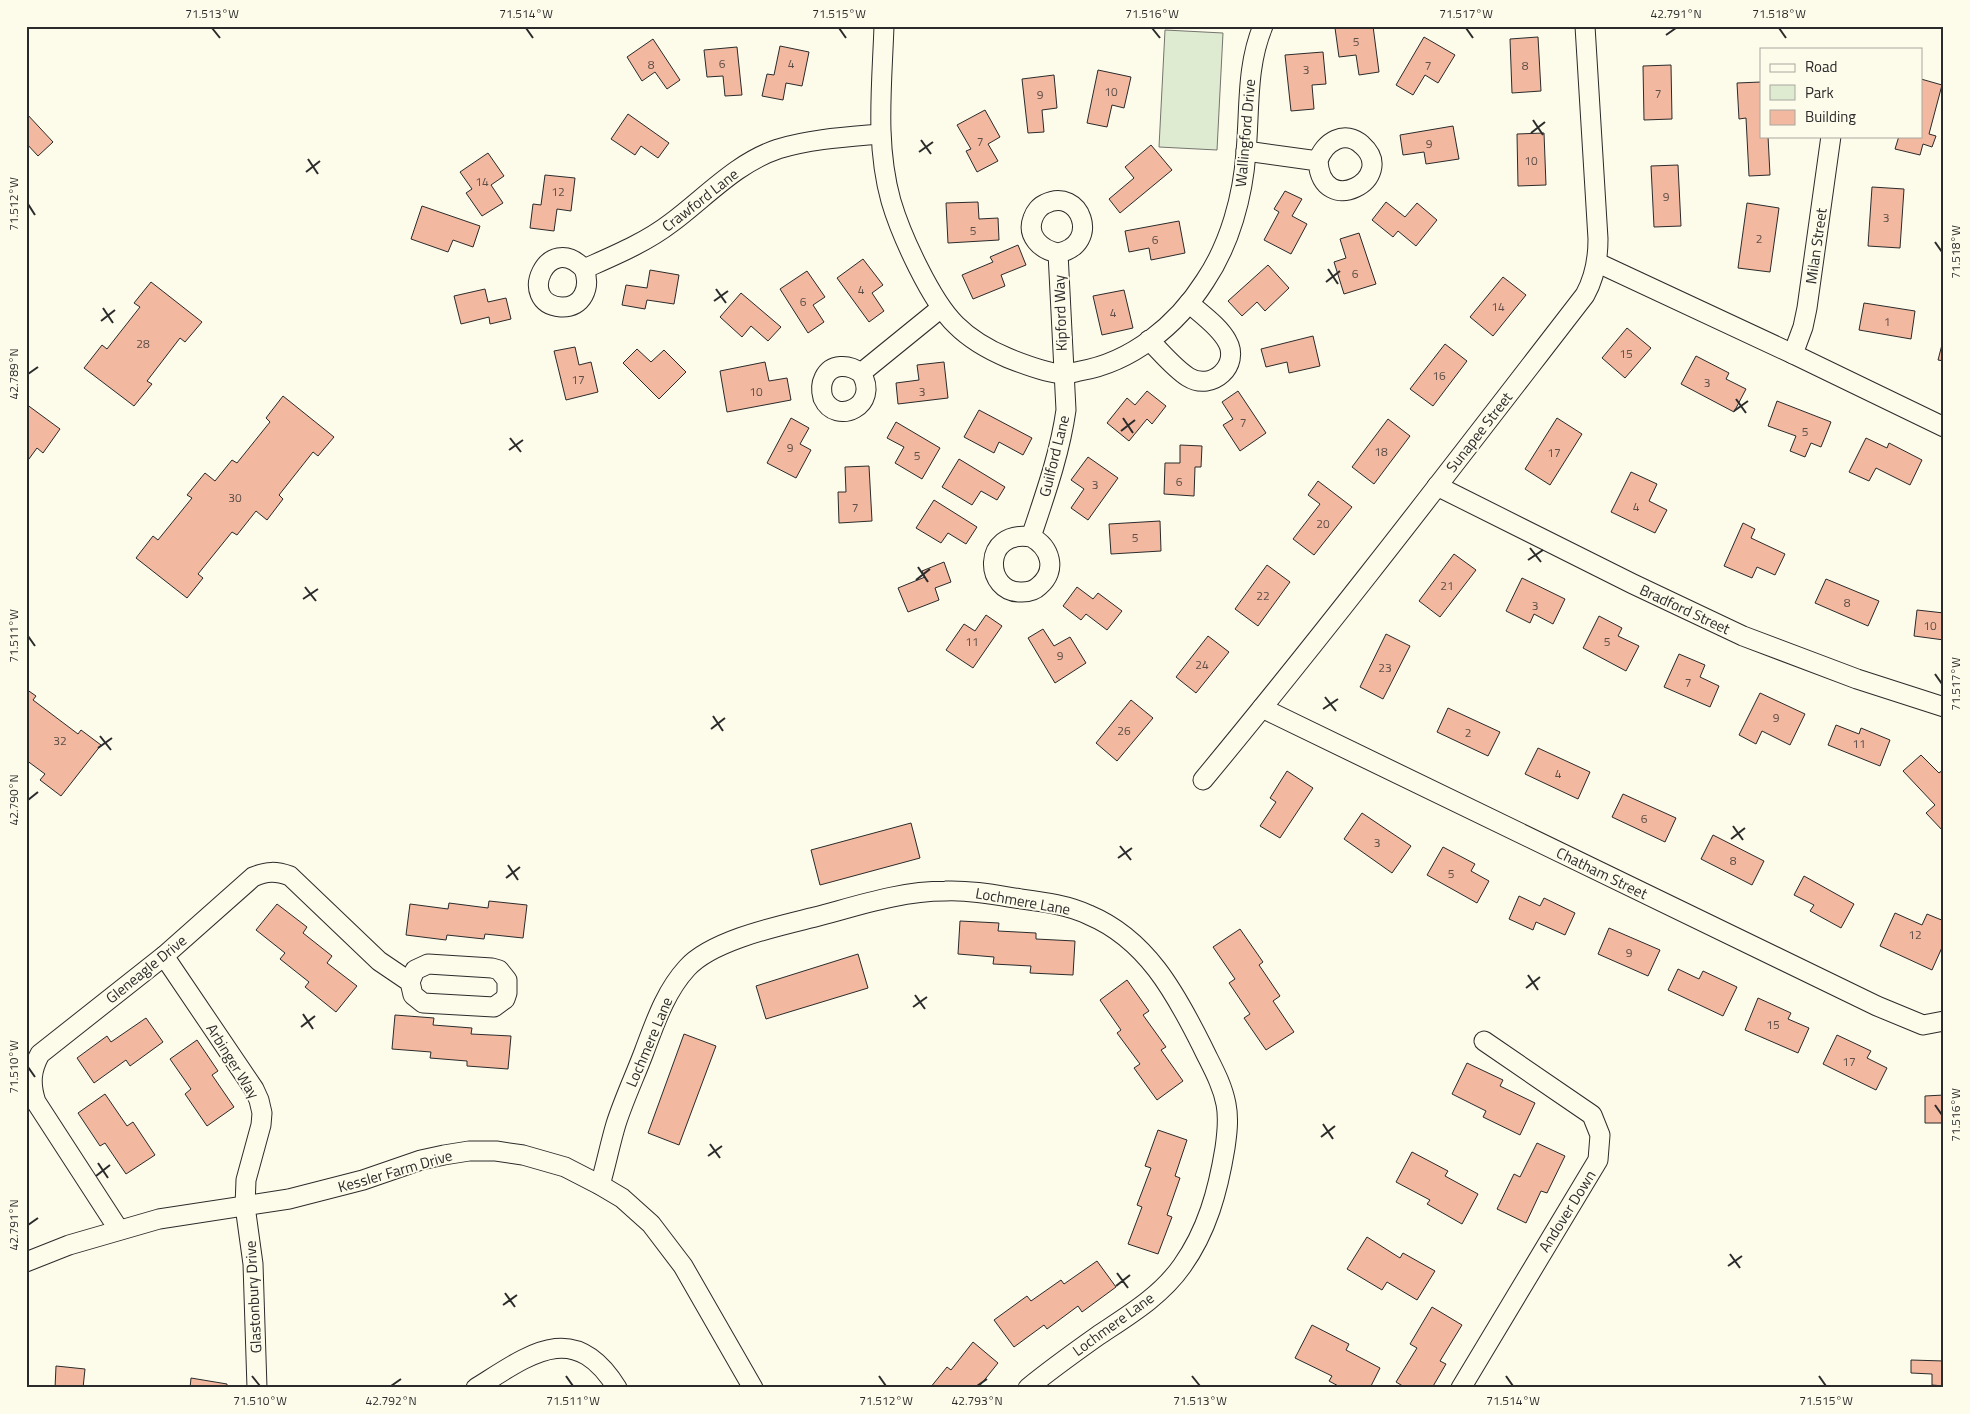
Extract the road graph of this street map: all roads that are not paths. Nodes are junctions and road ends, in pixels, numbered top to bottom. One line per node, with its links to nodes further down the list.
1 (884, 26): 4 (street, Wallingford Drive)
2 (1263, 26): 6 (street, Wallingford Drive)
3 (1586, 26): 9 (street, Sunapee Street)
4 (880, 134): 10 (street, Crawford Lane); 12 (street, Wallingford Drive)
5 (1831, 138): 14 (street, Milan Street)
6 (1246, 151): 7 (street); 11 (street, Wallingford Drive)
7 (1318, 161)
8 (1058, 253): 16 (street, Kipford Way)
9 (1598, 263): 14 (street); 18 (street, Sunapee Street)
10 (584, 269)
11 (1188, 303): 13 (street, Wallingford Drive); 13 (street)
12 (941, 308): 15 (street); 16 (street, Wallingford Drive)
13 (1149, 340): 16 (street, Wallingford Drive)
14 (1793, 354): 17 (street)
15 (861, 373)
16 (1063, 374): 19 (street, Guilford Lane)
17 (1944, 427)
18 (1437, 486): 20 (street, Bradford Street); 21 (street, Sunapee Street)
19 (1031, 537)
20 (1944, 707)
21 (1262, 708): 22 (street, Sunapee Street); 25 (street, Chatham Street)
22 (1203, 780)
23 (164, 956): 24 (street, Gleneagle Drive); 28 (street, Arbinger Way); 29 (street, Gleneagle Drive)
24 (410, 982): 24 (street, Gleneagle Drive)
25 (1944, 1021)
26 (1484, 1041): 36 (street, Andover Down)
27 (600, 1185): 28 (street, Kessler Farm Drive); 34 (street, Kessler Farm Drive); 35 (street, Lochmere Lane)
28 (245, 1206): 29 (street, Kessler Farm Drive); 31 (street, Glastonbury Drive)
29 (119, 1230): 30 (street, Kessler Farm Drive)
30 (26, 1262)
31 (257, 1388)
32 (476, 1388): 33 (street)
33 (617, 1388)
34 (753, 1388)
35 (1028, 1388)
36 (1461, 1388)

